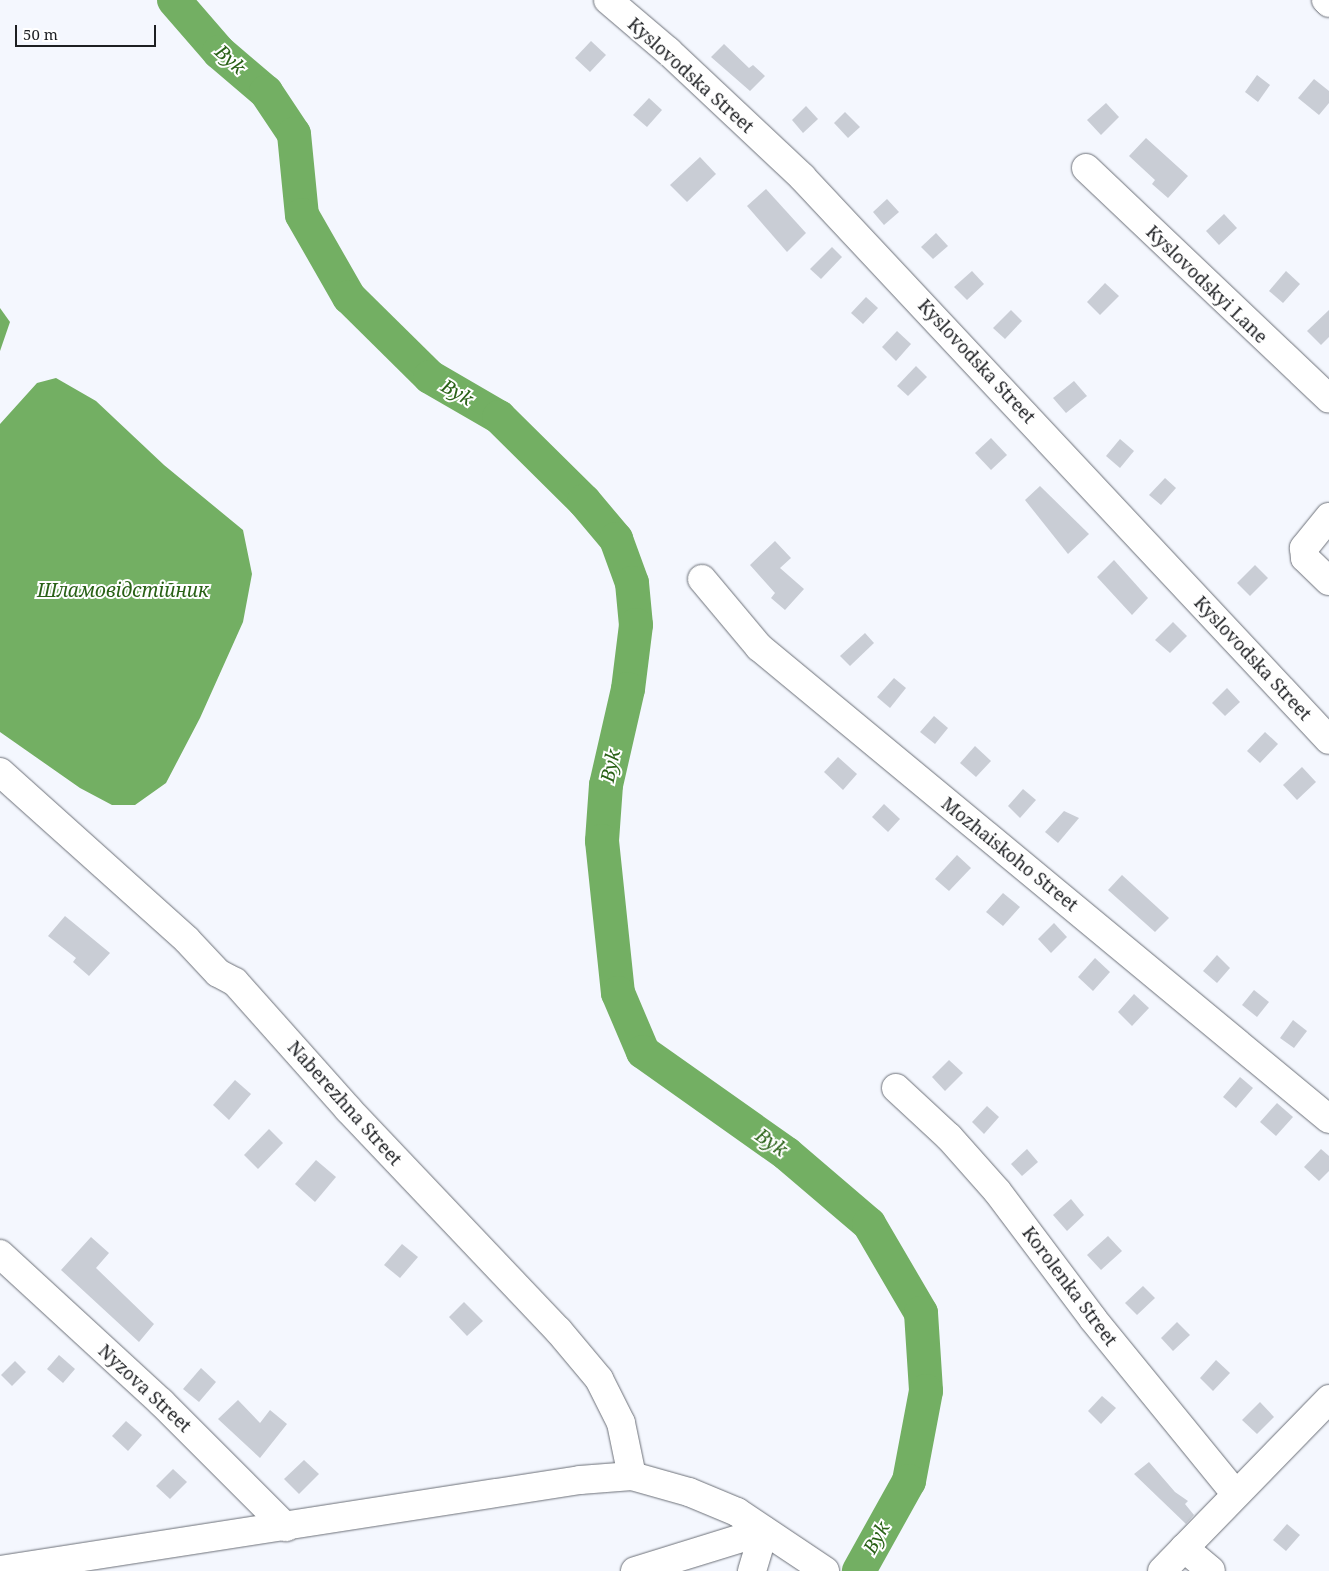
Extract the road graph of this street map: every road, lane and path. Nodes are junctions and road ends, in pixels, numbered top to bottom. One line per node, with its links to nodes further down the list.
1 (608, 0): 9 (street, Kyslovodska Street)
2 (1326, 0): 3 (street)
3 (1329, 3)
4 (1086, 168): 5 (street, Kyslovodskyi Lane)
5 (1329, 399)
6 (1329, 517): 8 (street)
7 (702, 579): 12 (street, Mozhaiskoho Street)
8 (1329, 581)
9 (1329, 740)
10 (0, 772): 15 (street, Naberezhna Street)
11 (896, 1088): 16 (street, Korolenka Street)
12 (1329, 1119)
13 (0, 1254): 17 (street, Nyzova Street)
14 (1329, 1399): 16 (street)
15 (632, 1476): 17 (street); 18 (street)
16 (1235, 1493): 19 (street)
17 (286, 1527): 21 (street)
18 (764, 1531): 20 (street); 22 (street); 23 (street)
19 (1184, 1548): 24 (street); 25 (street)
20 (822, 1568)
21 (0, 1570)
22 (635, 1571)
23 (752, 1571)
24 (1162, 1571)
25 (1211, 1571)

